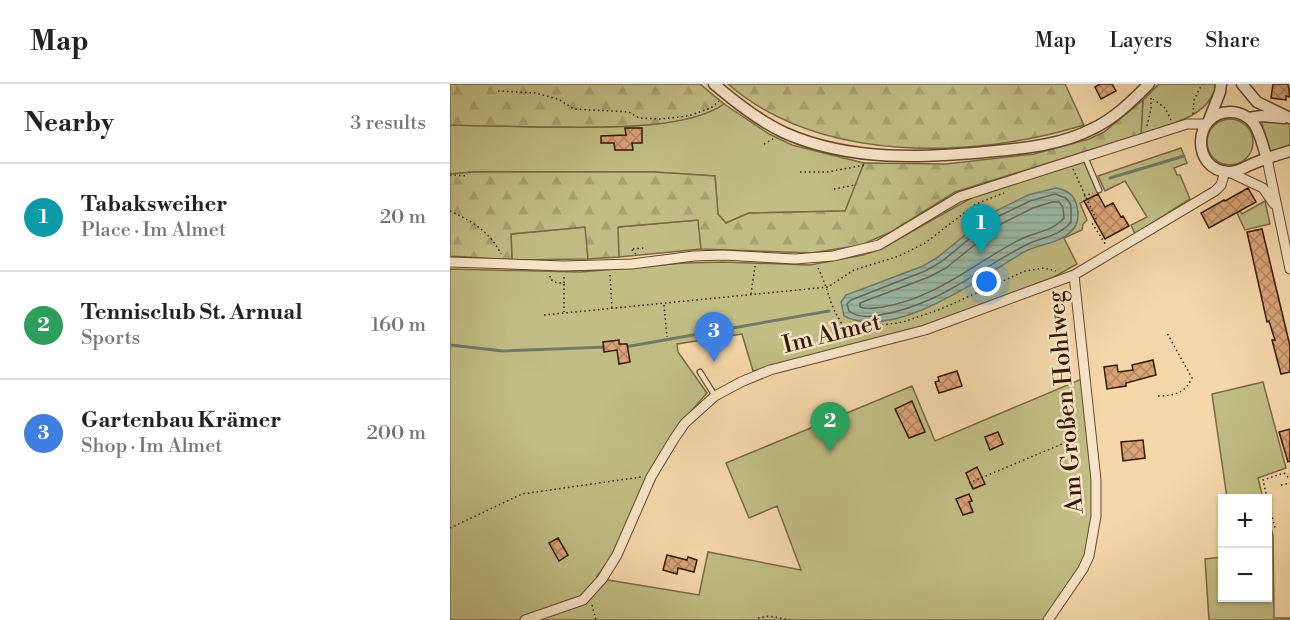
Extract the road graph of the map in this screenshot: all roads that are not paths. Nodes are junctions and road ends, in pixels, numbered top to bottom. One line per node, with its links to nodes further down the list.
1 (714, 84): 3 (street)
2 (1221, 84): 7 (street)
3 (1149, 88)
4 (1245, 89): 5 (street); 6 (street)
5 (1248, 117): 6 (street); 7 (street); 8 (street)
6 (1290, 118)
7 (1207, 122): 10 (street); 13 (street)
8 (1260, 137): 11 (street); 12 (street)
9 (1290, 151): 11 (street)
10 (1085, 157): 14 (lane); 16 (street)
11 (1267, 159): 12 (street); 15 (street)
12 (1250, 165): 13 (street)
13 (1227, 172): 15 (street); 18 (street, Im Almet)
14 (1099, 190)
15 (1278, 212): 17 (street)
16 (450, 262)
17 (1290, 269)
18 (1074, 275): 20 (street, Im Almet); 22 (street, Am Großen Hohlweg)
19 (700, 372): 20 (lane)
20 (715, 396): 21 (street, Im Almet)
21 (525, 620)
22 (1048, 620)

